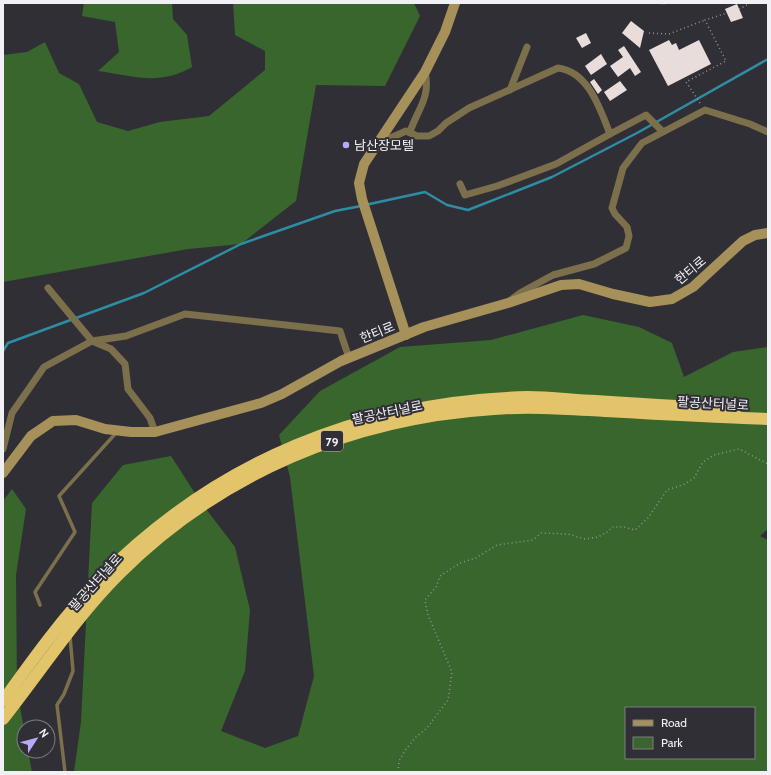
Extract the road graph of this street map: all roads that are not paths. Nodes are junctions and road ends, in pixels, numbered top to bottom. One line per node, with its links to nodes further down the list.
1 (456, 3): 3 (street)
2 (527, 47): 4 (street)
3 (425, 72): 6 (street); 9 (street)
4 (510, 90): 6 (street); 8 (street)
5 (662, 131): 7 (street); 8 (street); 13 (street)
6 (410, 132): 9 (street)
7 (768, 132)
8 (610, 134): 10 (street)
9 (377, 144): 14 (street)
10 (460, 184)
11 (768, 233): 13 (street, 한티로)
12 (48, 288): 15 (street)
13 (508, 303): 14 (street, 한티로)
14 (406, 335): 16 (street, 한티로)
15 (92, 341): 16 (street); 20 (street); 21 (street)
16 (349, 358): 20 (street, 한티로)
17 (768, 411): 25 (highway, 팔공산터널로 / 79)
18 (768, 419): 26 (highway, 팔공산터널로 / 79)
19 (118, 430): 20 (street, 한티로); 22 (street, 한티로); 23 (lane)
20 (155, 432)
21 (3, 449)
22 (3, 473)
23 (40, 605)
24 (70, 633): 27 (lane)
25 (3, 701)
26 (3, 719)
27 (65, 772)

